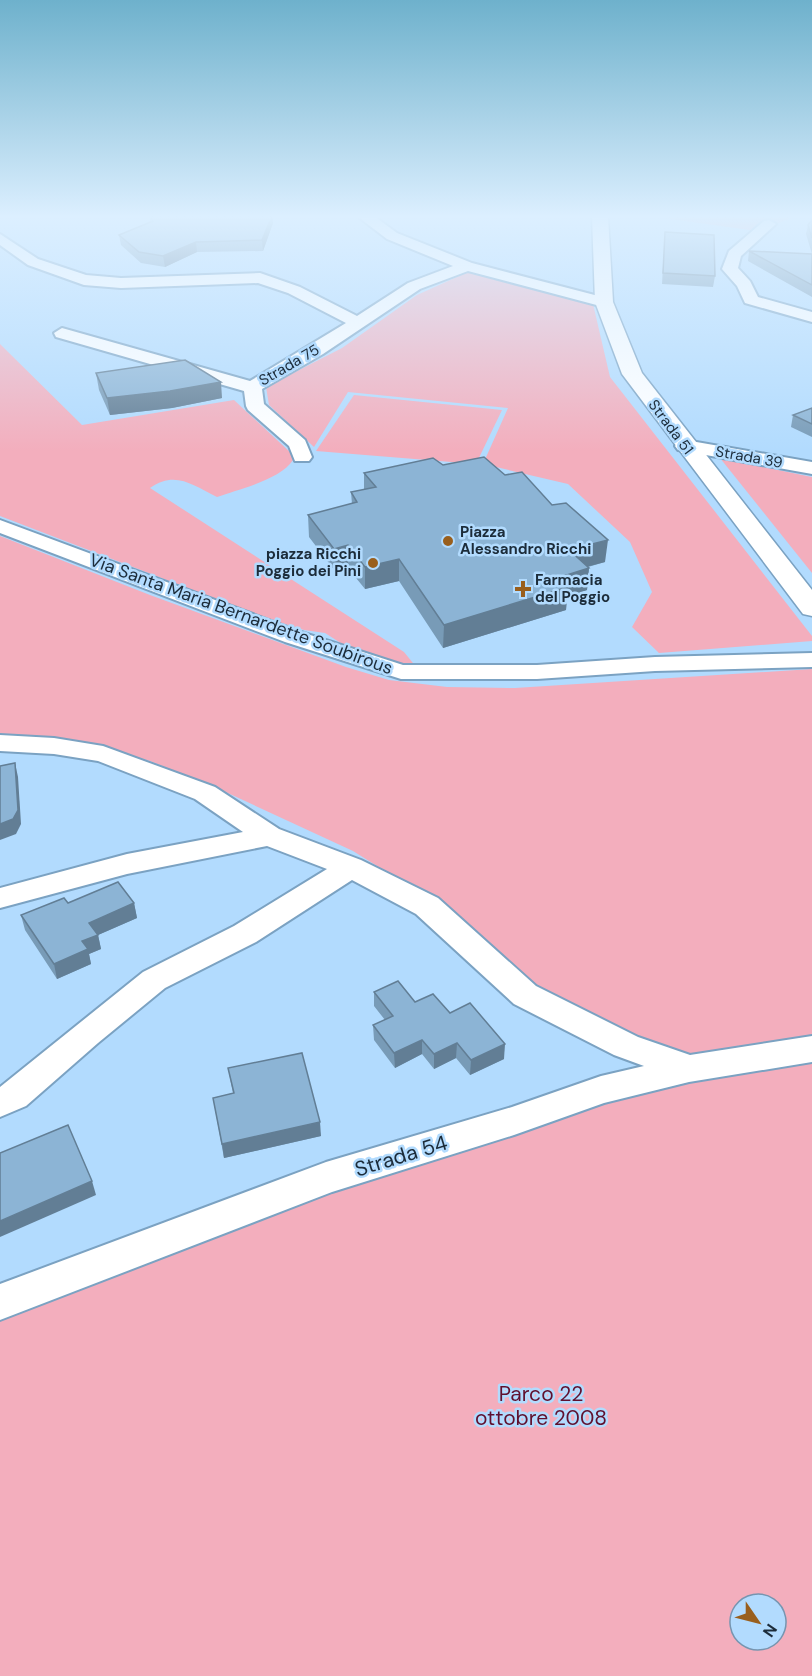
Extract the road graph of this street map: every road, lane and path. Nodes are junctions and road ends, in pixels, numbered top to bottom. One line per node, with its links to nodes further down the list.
1 (302, 294): 8 (street)
2 (401, 294): 8 (street, Strada 75)
3 (574, 294): 6 (street)
4 (604, 294): 6 (street, Strada 51)
5 (748, 294): 7 (street)
6 (604, 302): 11 (street, Strada 51)
7 (812, 317)
8 (357, 323): 10 (street, Strada 75)
9 (62, 333): 10 (street)
10 (253, 387): 12 (street, Strada 75)
11 (685, 446): 13 (street, Strada 39); 15 (street, Strada 51)
12 (302, 457)
13 (812, 468)
14 (0, 526): 16 (street, Via Santa Maria Bernardette Soubirous)
15 (812, 608)
16 (812, 660)
17 (0, 743): 18 (street)
18 (269, 836): 19 (street); 20 (street)
19 (351, 867): 22 (street); 23 (street)
20 (0, 898)
21 (812, 1049): 22 (street, Strada 54)
22 (689, 1069): 24 (street, Strada 54)
23 (0, 1104)
24 (0, 1302)

